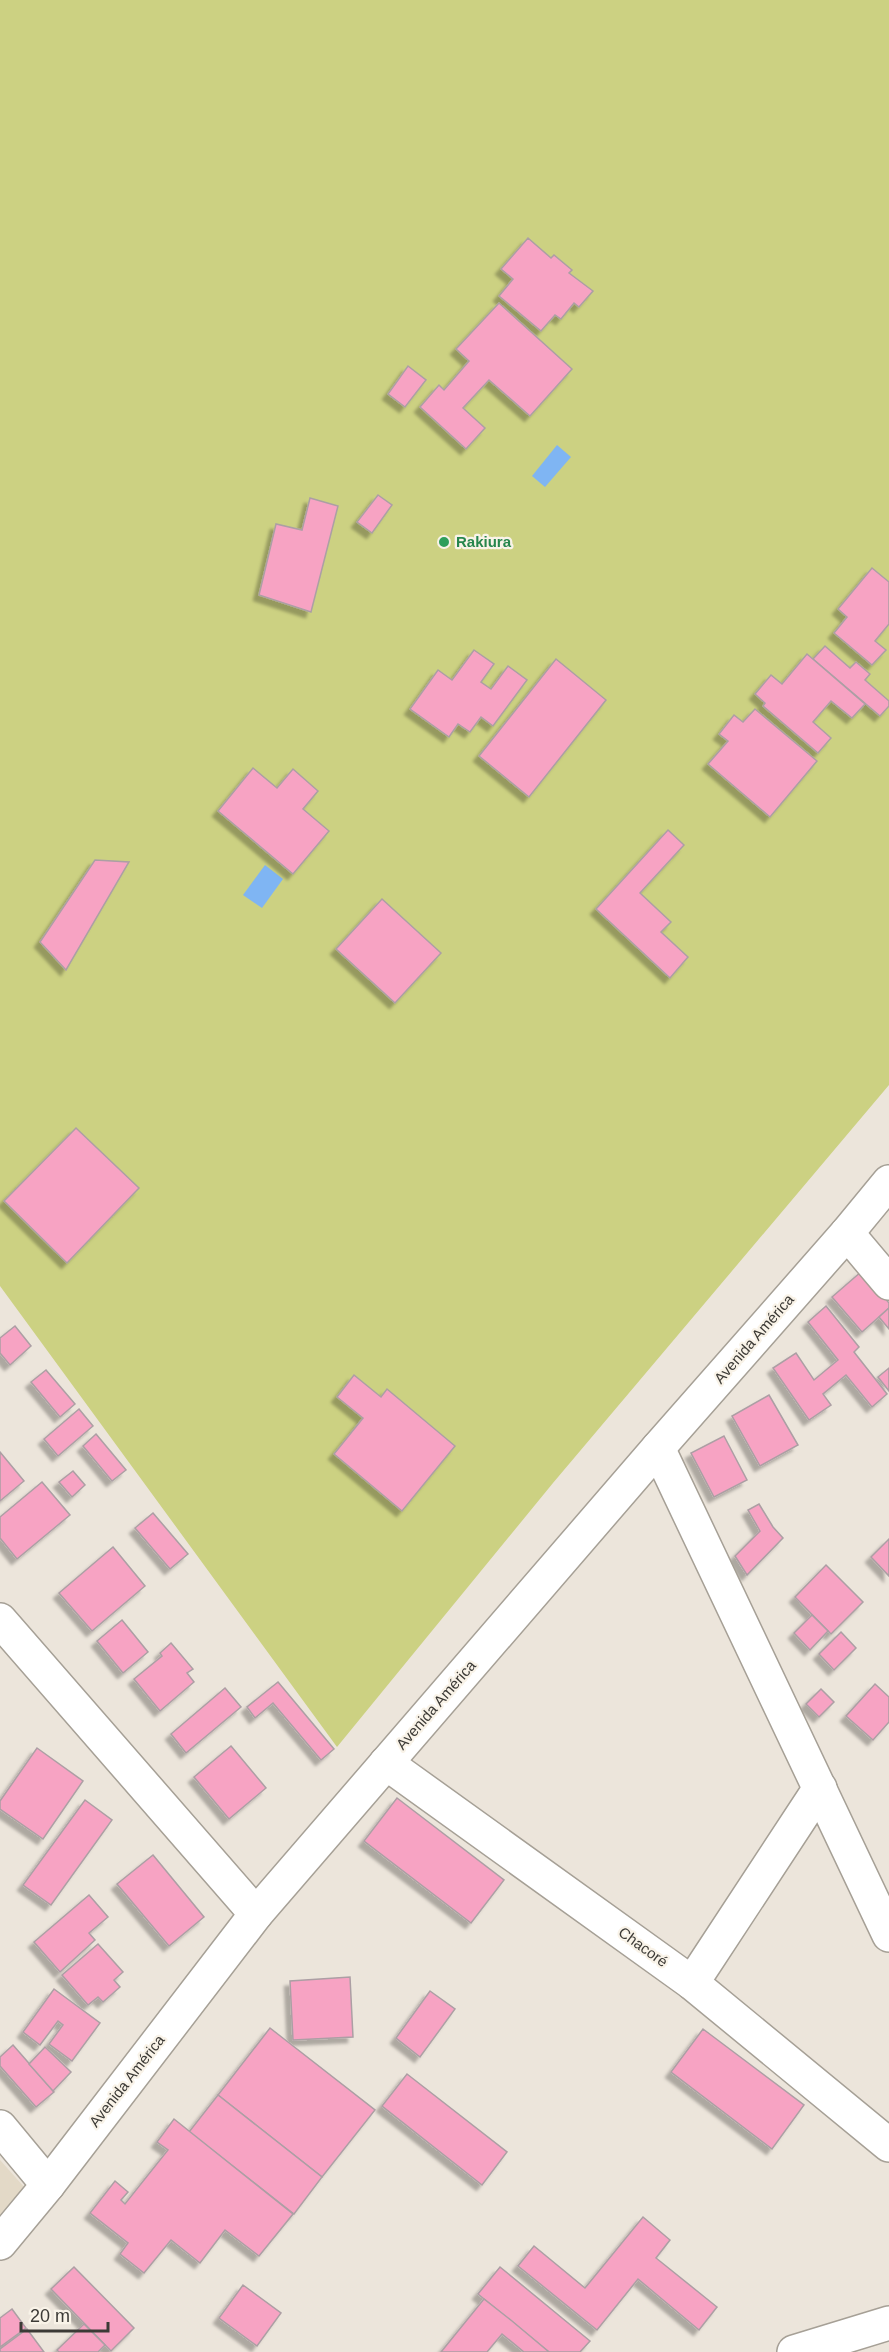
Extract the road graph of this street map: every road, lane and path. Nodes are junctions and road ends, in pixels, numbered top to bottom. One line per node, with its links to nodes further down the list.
1 (889, 1182): 2 (street, Avenida América)
2 (847, 1233): 3 (street); 4 (street, Avenida América)
3 (889, 1283)
4 (658, 1448): 6 (street, Avenida América); 7 (street)
5 (0, 1620): 8 (street)
6 (386, 1762): 8 (street, Avenida América); 10 (street, Chacoré)
7 (820, 1788): 9 (street); 10 (street)
8 (256, 1914): 13 (street, Avenida América)
9 (889, 1935)
10 (692, 1983): 12 (street, Chacoré)
11 (0, 2127): 13 (street)
12 (889, 2145)
13 (48, 2185): 14 (street, Avenida América)
14 (0, 2243)
15 (889, 2323): 16 (street)
16 (794, 2352)

